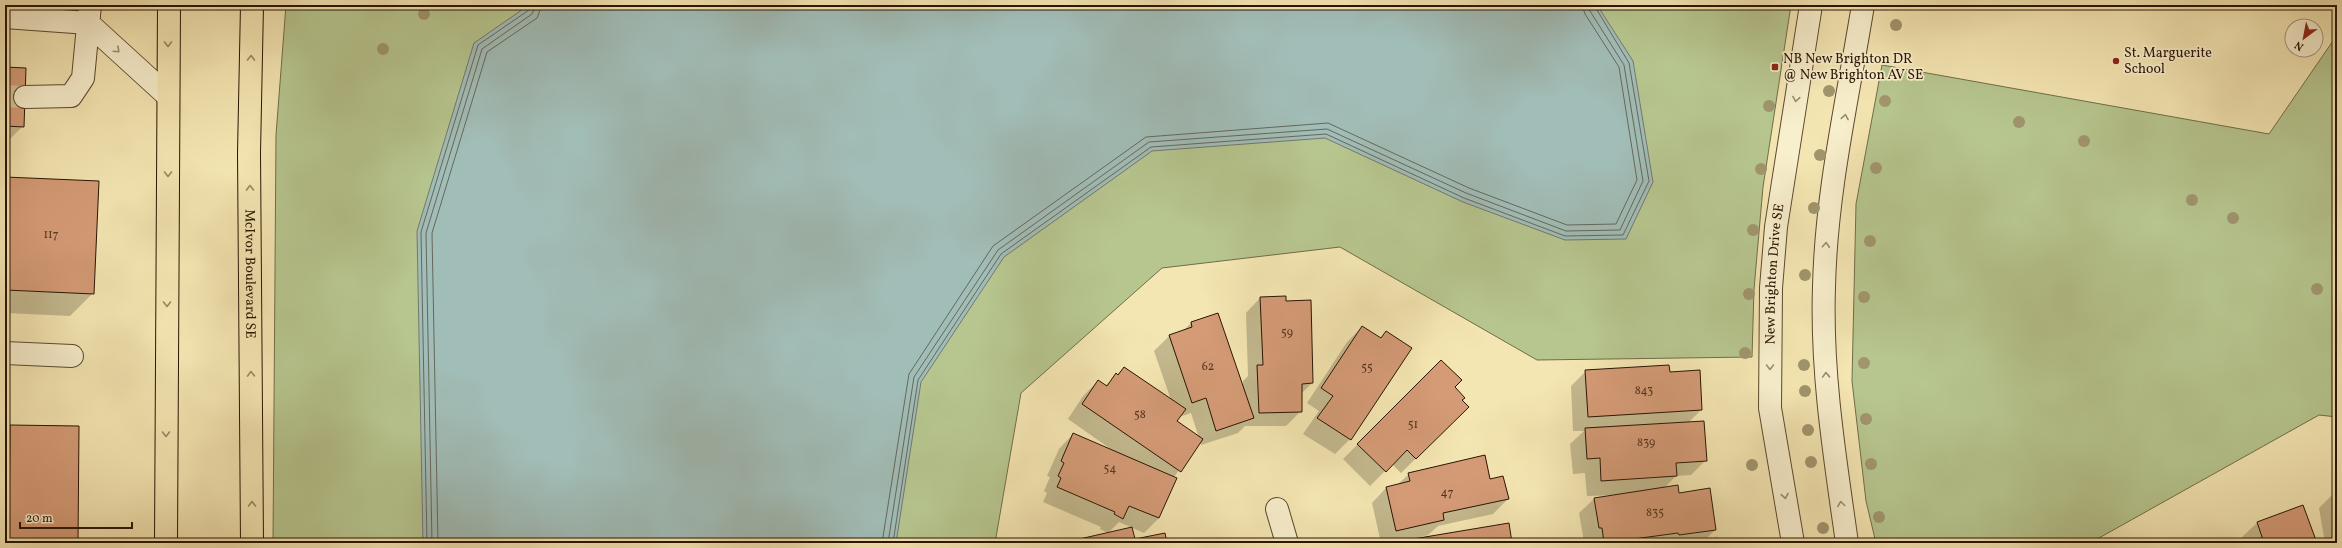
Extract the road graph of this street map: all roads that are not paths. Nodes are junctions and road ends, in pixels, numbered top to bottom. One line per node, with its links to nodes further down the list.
1 (168, 5): 7 (main road, one-way to 7)
2 (252, 5): 13 (main road, McIvor Boulevard SE, one-way to 2)
3 (1811, 5): 15 (street, New Brighton Drive SE, one-way to 15)
4 (1863, 5): 16 (street, one-way to 4)
5 (89, 14): 6 (street); 7 (street, one-way to 7); 8 (street)
6 (5, 17)
7 (168, 96): 12 (main road, one-way to 12)
8 (25, 97)
9 (5, 353): 10 (street)
10 (72, 356)
11 (1277, 509): 14 (street)
12 (166, 543)
13 (252, 543)
14 (1287, 543)
15 (1793, 543)
16 (1847, 543)

